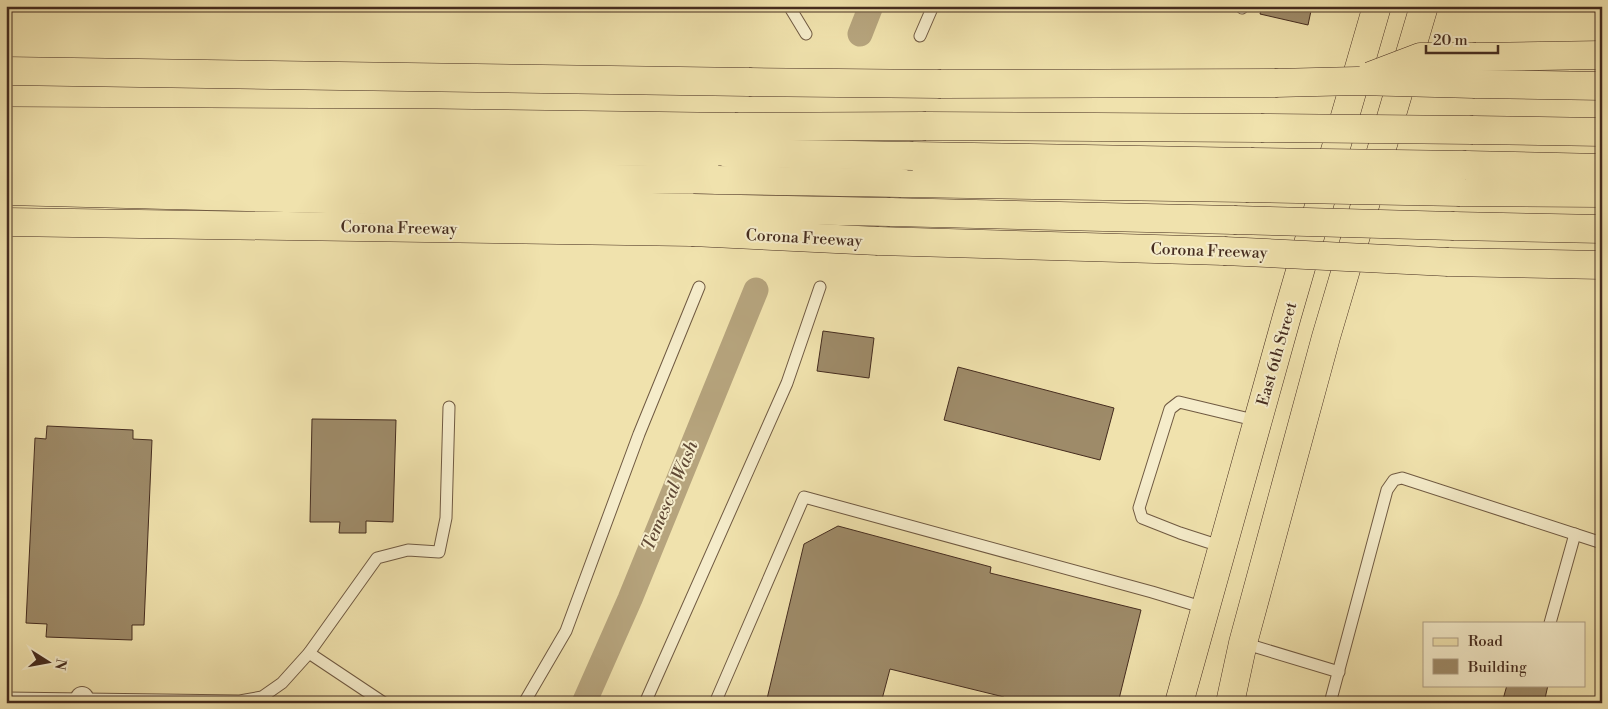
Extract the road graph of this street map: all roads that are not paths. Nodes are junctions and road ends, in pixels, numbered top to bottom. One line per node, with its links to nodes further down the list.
1 (789, 6): 5 (lane)
2 (932, 6): 6 (lane)
3 (1377, 6): 26 (main road, East 6th Street)
4 (1424, 6): 32 (main road)
5 (806, 34)
6 (920, 36)
7 (1602, 55): 9 (main road, bridge)
8 (6, 71): 9 (main road, bridge)
9 (1356, 81): 10 (main road, bridge)
10 (1602, 86)
11 (6, 121): 12 (main road, bridge)
12 (1602, 132)
13 (6, 144): 16 (main road, bridge)
14 (6, 167): 16 (main road, bridge)
15 (1602, 168): 16 (main road, bridge)
16 (1249, 175): 18 (main road, bridge)
17 (6, 191): 19 (main road)
18 (1602, 193)
19 (693, 220): 20 (main road, Corona Freeway); 21 (main road, bridge); 22 (main road, Corona Freeway, bridge)
20 (6, 222)
21 (1602, 228)
22 (1602, 265)
23 (700, 287): 38 (lane)
24 (820, 287): 39 (lane)
25 (449, 407): 33 (lane)
26 (1258, 421): 29 (main road, East 6th Street); 29 (lane)
27 (1575, 534): 28 (lane); 31 (lane); 34 (lane)
28 (1602, 543)
29 (1223, 547): 30 (main road, East 6th Street)
30 (1206, 608): 40 (lane); 41 (main road, East 6th Street)
31 (1550, 622)
32 (1243, 643): 34 (lane); 42 (main road)
33 (309, 653): 36 (lane); 37 (lane)
34 (1339, 672): 43 (lane)
35 (6, 698): 36 (lane)
36 (82, 701)
37 (384, 703)
38 (524, 703)
39 (645, 703)
40 (715, 703)
41 (1179, 703)
42 (1230, 703)
43 (1330, 703)

